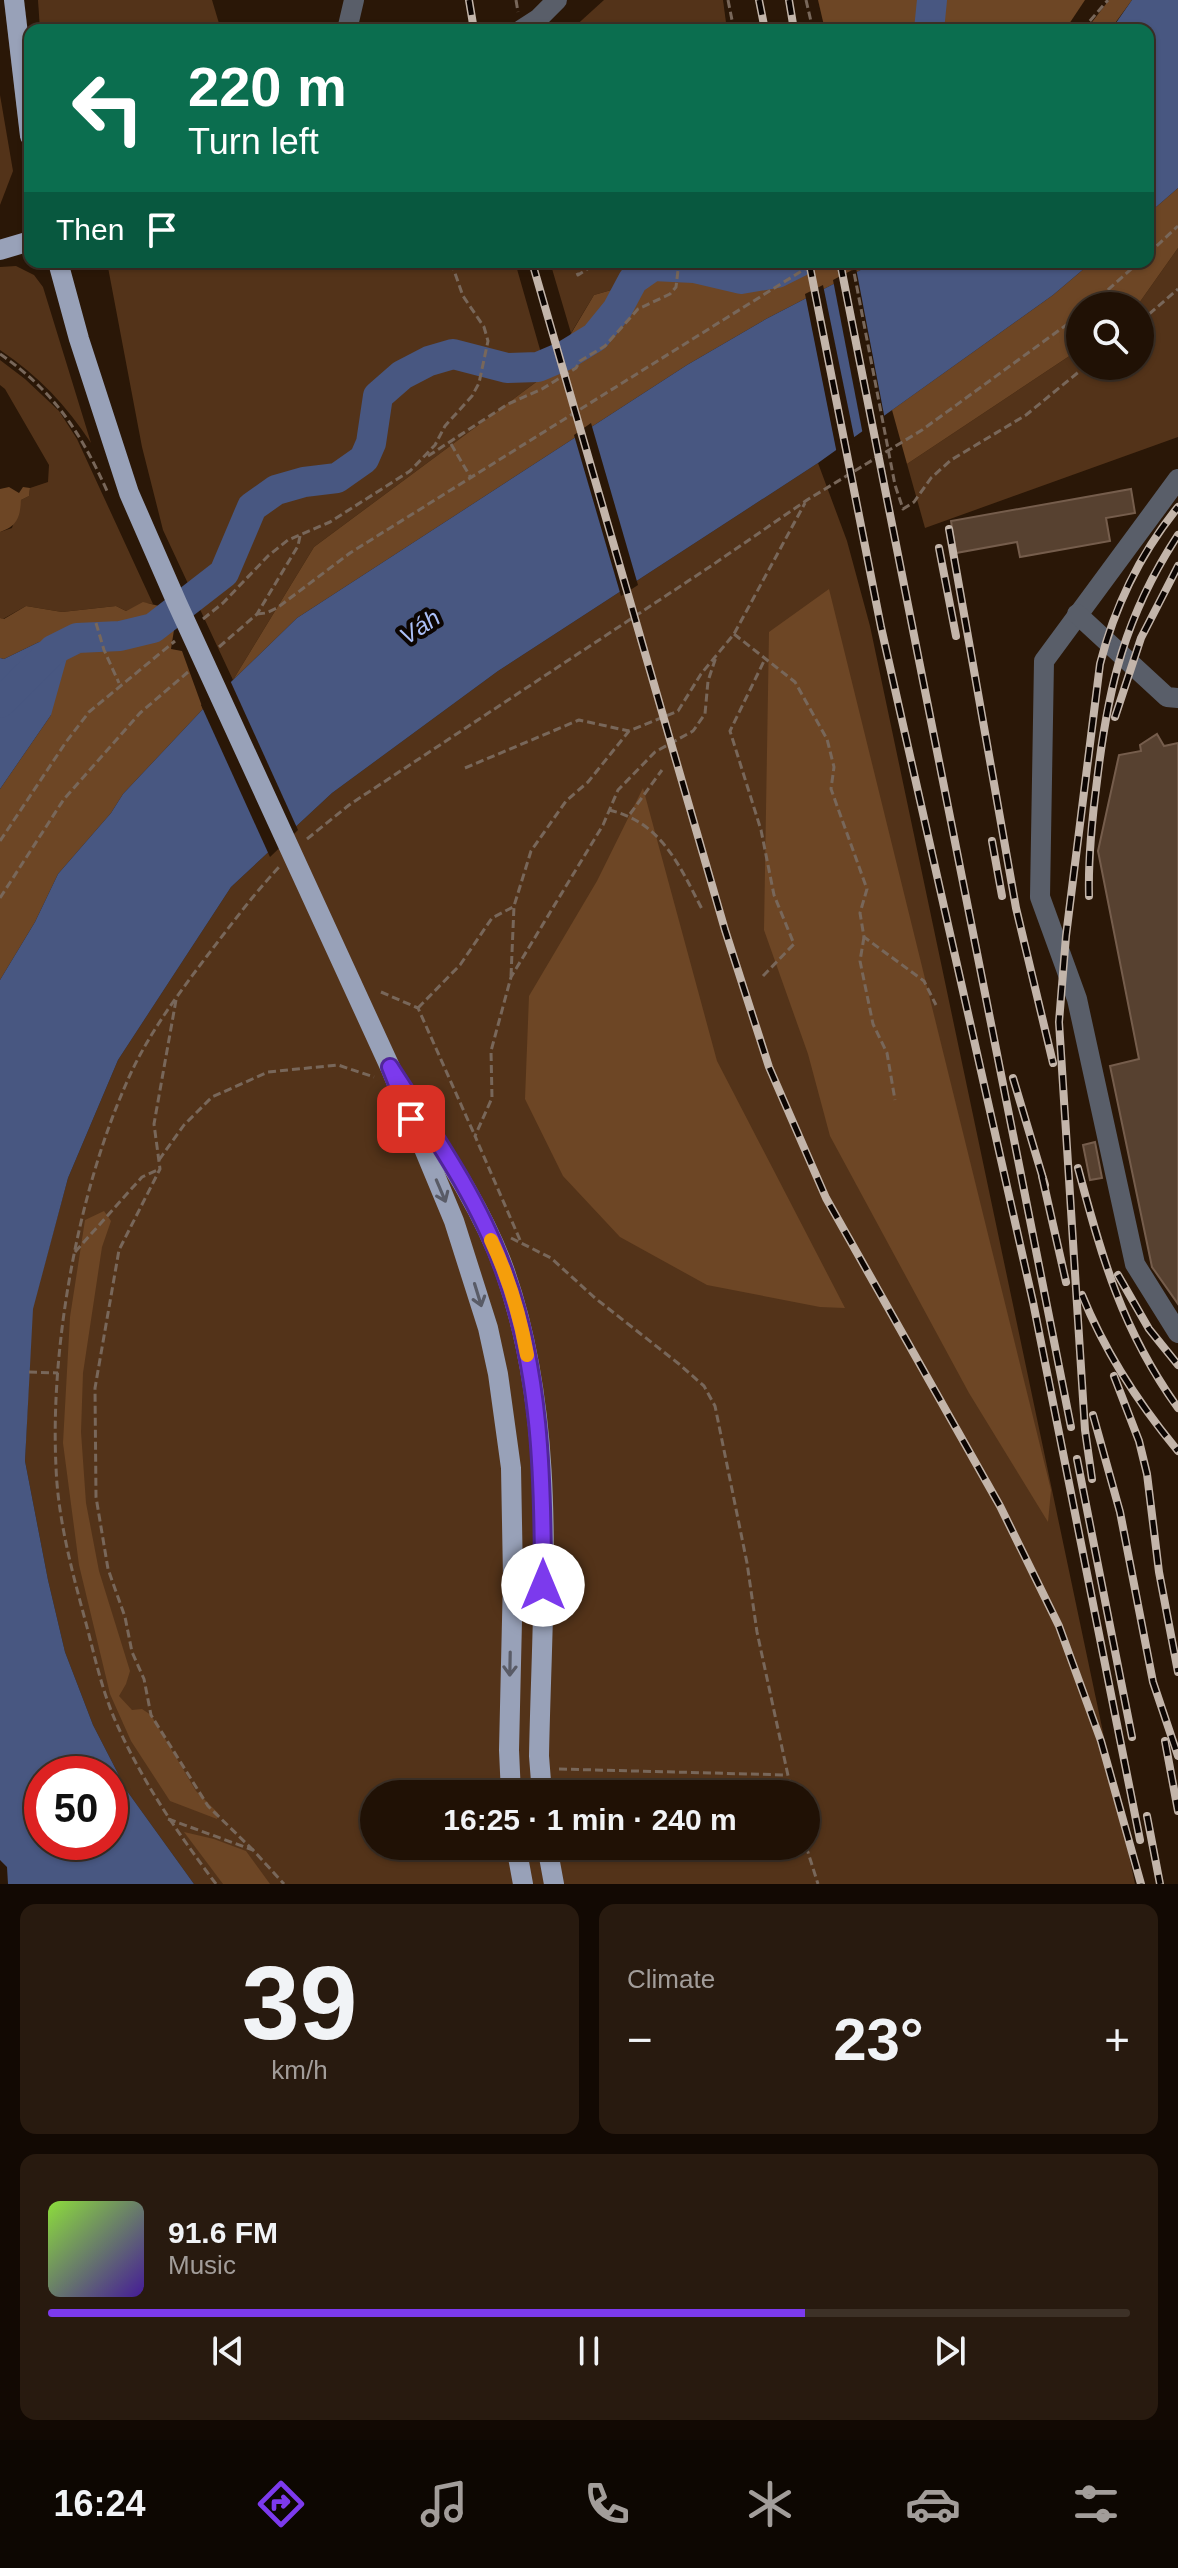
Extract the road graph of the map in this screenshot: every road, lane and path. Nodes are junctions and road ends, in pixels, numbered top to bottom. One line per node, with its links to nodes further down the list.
1 (14, 0): 12 (main road)
2 (354, 0): 7 (street)
3 (557, 0): 8 (street)
4 (728, 0): 9 (path)
5 (806, 0): 10 (path)
6 (1108, 0): 11 (path)
7 (348, 24)
8 (528, 24)
9 (733, 24)
10 (812, 24)
11 (1087, 24)
12 (24, 85)
13 (1178, 226): 15 (path)
14 (24, 243): 16 (main road)
15 (1154, 248)
16 (0, 250)
17 (60, 268): 65 (main road)
18 (453, 268): 31 (path)
19 (575, 268): 20 (path)
20 (589, 268)
21 (678, 268): 30 (path)
22 (806, 268): 32 (path)
23 (853, 268): 29 (path)
24 (1132, 268): 26 (path)
25 (1178, 289): 27 (path)
26 (1106, 292)
27 (1154, 310)
28 (0, 354): 34 (path)
29 (1069, 380)
30 (450, 443): 31 (path); 32 (path)
31 (424, 458): 36 (path)
32 (471, 478): 37 (path)
33 (1178, 479): 38 (street)
34 (109, 494)
35 (807, 500): 41 (path)
36 (300, 535): 37 (path); 39 (path)
37 (257, 614): 43 (path)
38 (1077, 614): 48 (street); 73 (street)
39 (200, 621)
40 (96, 623): 47 (path)
41 (734, 634): 44 (path); 45 (path)
42 (177, 639): 47 (path)
43 (210, 654)
44 (716, 657): 49 (path); 52 (path)
45 (765, 659): 58 (path); 59 (path)
46 (199, 664): 55 (path)
47 (120, 685): 54 (path)
48 (1178, 698)
49 (629, 731): 50 (path); 56 (path)
50 (465, 768)
51 (662, 770): 53 (path)
52 (609, 810): 53 (path); 60 (path)
53 (630, 814): 57 (path)
54 (0, 841)
55 (0, 898)
56 (514, 906): 60 (path); 64 (path)
57 (703, 911)
58 (864, 937): 63 (path); 66 (path)
59 (763, 976)
60 (511, 977): 67 (path)
61 (381, 992): 64 (path)
62 (176, 999): 68 (path)
63 (936, 1005)
64 (418, 1008): 67 (path)
65 (382, 1072): 68 (path); 76 (main road); 78 (main road, one-way to 78)
66 (895, 1100)
67 (475, 1136): 71 (path)
68 (159, 1160): 69 (path)
69 (160, 1169): 72 (path); 82 (path)
70 (507, 1236): 71 (path)
71 (520, 1240): 77 (path)
72 (75, 1252)
73 (1178, 1333)
74 (29, 1372): 75 (path)
75 (58, 1373)
76 (540, 1769): 77 (path); 79 (main road)
77 (787, 1775): 80 (path)
78 (510, 1780)
79 (541, 1780)
80 (788, 1780)
81 (167, 1818): 82 (path)
82 (253, 1850): 87 (path)
83 (519, 1860): 88 (main road)
84 (549, 1860): 89 (main road)
85 (551, 1860): 90 (main road)
86 (810, 1860): 91 (path)
87 (284, 1884)
88 (523, 1884)
89 (554, 1884)
90 (562, 1884)
91 (818, 1884)

